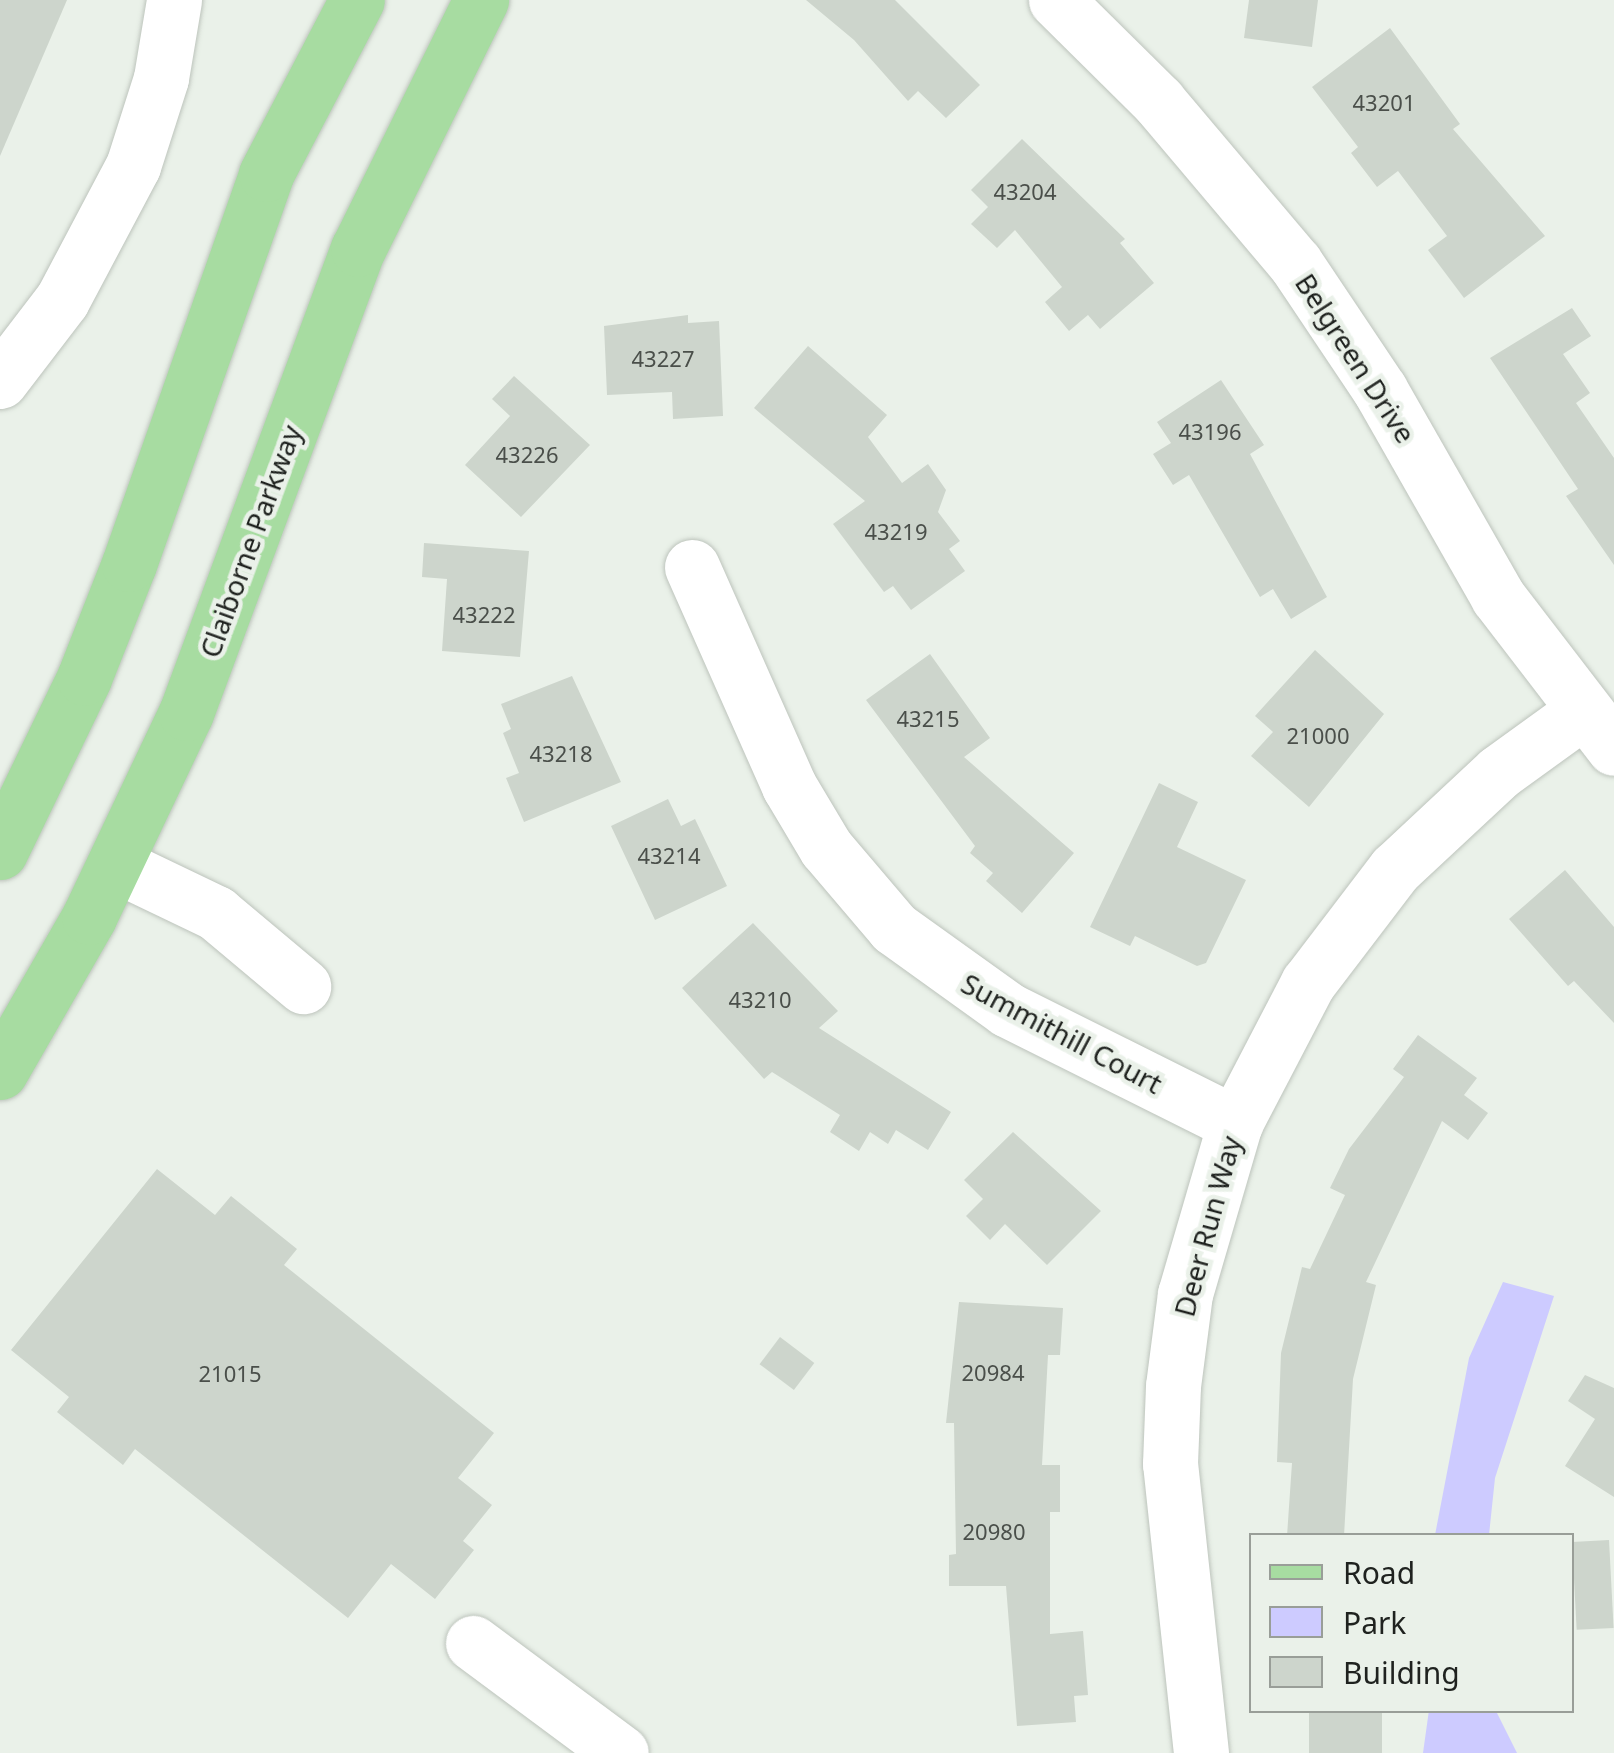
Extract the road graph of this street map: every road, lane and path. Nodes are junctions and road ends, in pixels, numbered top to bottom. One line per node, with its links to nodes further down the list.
1 (174, 0): 5 (street)
2 (357, 0): 8 (main road)
3 (481, 0): 9 (main road, Claiborne Parkway)
4 (1058, 1): 7 (street, Belgreen Drive)
5 (0, 382)
6 (692, 567): 12 (street, Summithill Court)
7 (1598, 730): 12 (street, Deer Run Way)
8 (0, 852)
9 (116, 865): 10 (street); 11 (main road, Claiborne Parkway)
10 (302, 986)
11 (0, 1072)
12 (1234, 1123): 15 (street, Deer Run Way)
13 (473, 1643): 14 (street)
14 (621, 1753)
15 (1201, 1753)

